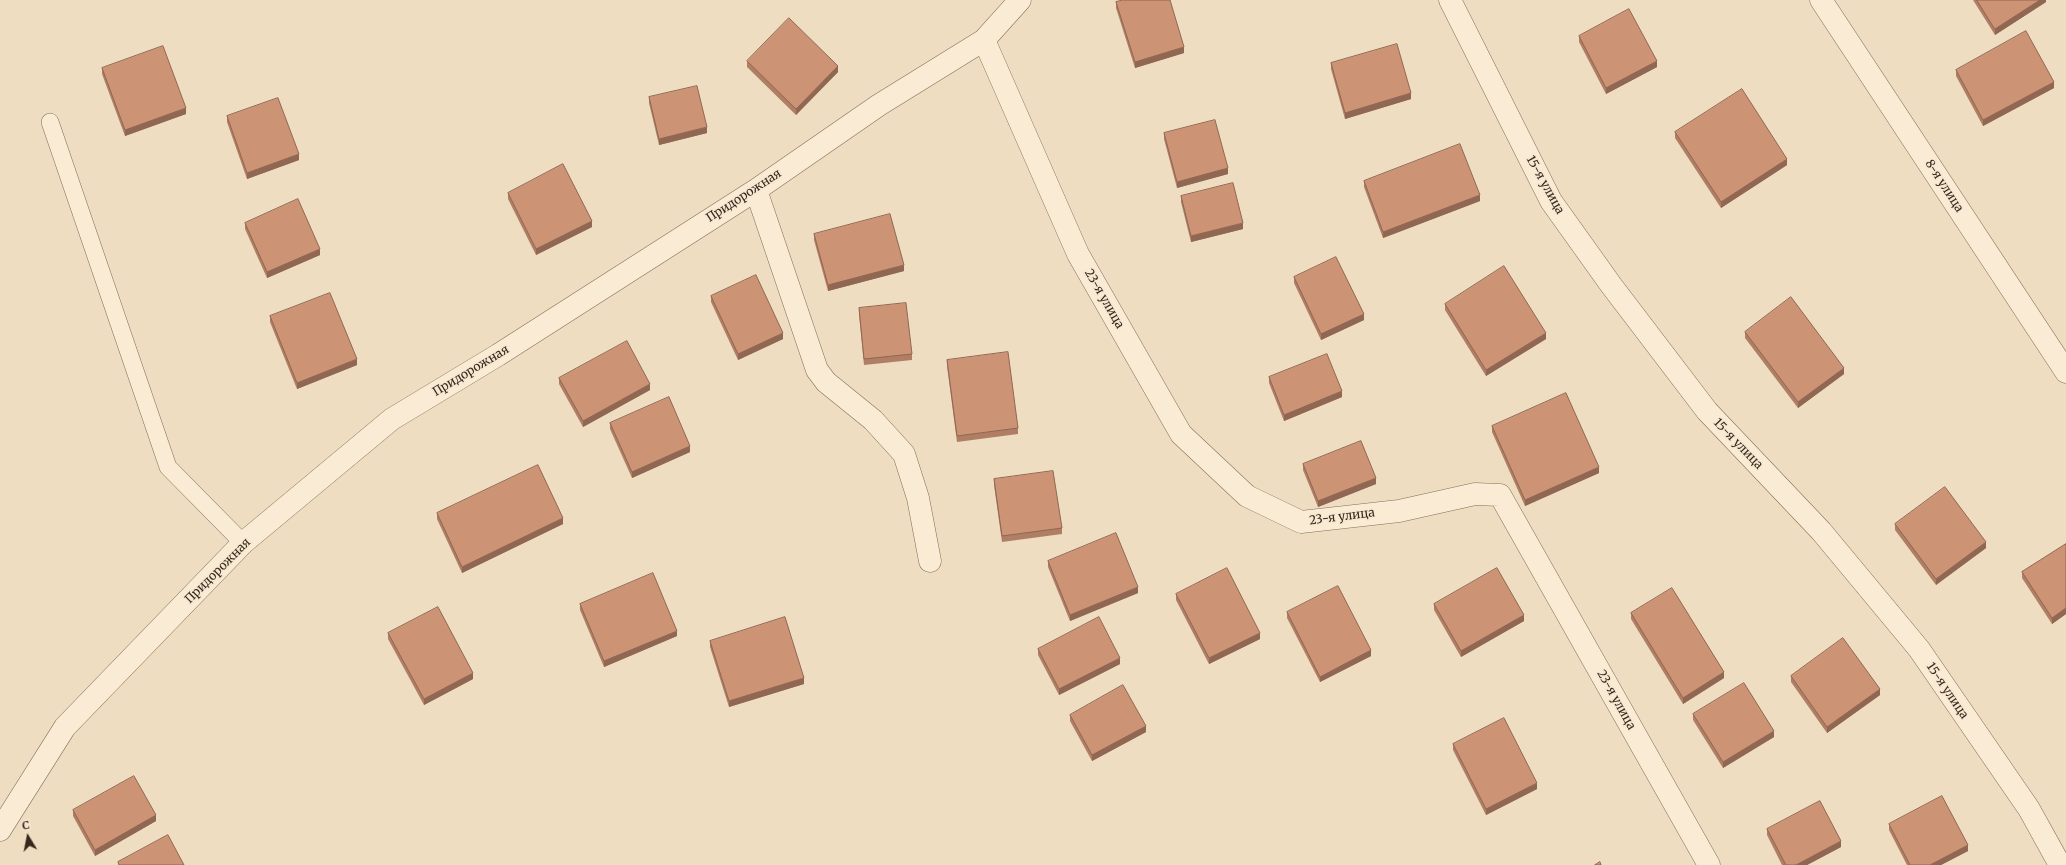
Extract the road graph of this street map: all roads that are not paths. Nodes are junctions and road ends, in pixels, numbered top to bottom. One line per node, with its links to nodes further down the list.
1 (1020, 0): 4 (street, Придорожная)
2 (1450, 0): 12 (street, 15-я улица)
3 (1821, 0): 7 (street, 8-я улица)
4 (984, 40): 6 (street, Придорожная); 11 (street, 23-я улица)
5 (50, 122): 8 (lane)
6 (756, 190): 8 (street, Придорожная); 9 (street)
7 (2066, 372)
8 (243, 543): 10 (street, Придорожная)
9 (930, 561)
10 (0, 830)
11 (1709, 865)
12 (2060, 865)

